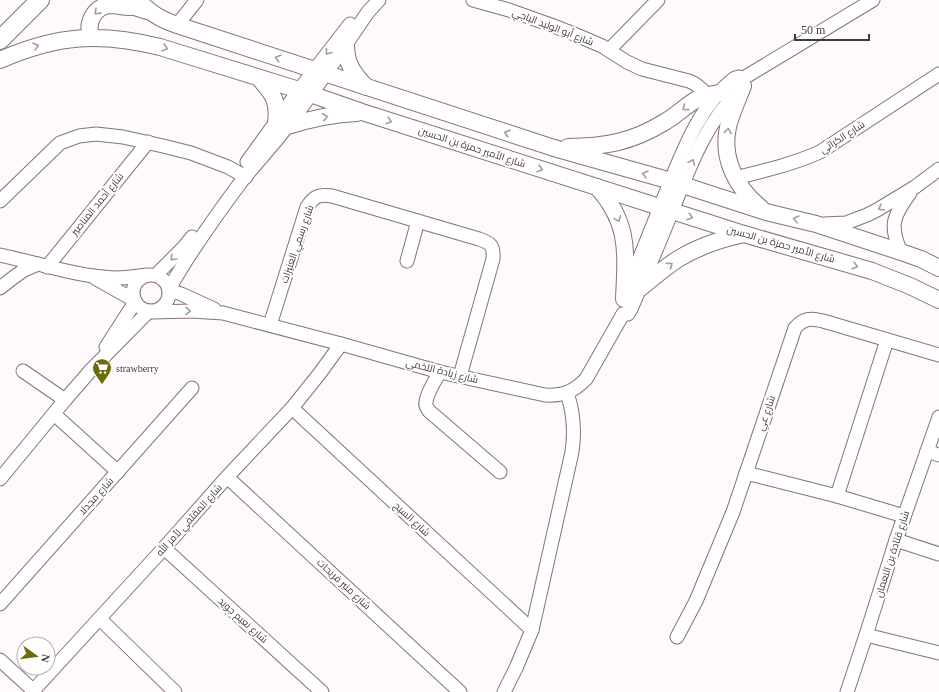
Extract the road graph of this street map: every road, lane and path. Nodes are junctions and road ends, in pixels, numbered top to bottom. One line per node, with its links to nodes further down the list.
1 (40, 0): 14 (highway)
2 (116, 0): 9 (highway)
3 (197, 0): 11 (street)
4 (367, 0): 12 (street)
5 (379, 0): 12 (street)
6 (473, 0): 10 (street, شارع أبو الوليد الباجي)
7 (658, 0): 16 (street)
8 (873, 0): 21 (street)
9 (143, 5): 11 (main road); 13 (main road, one-way to 13)
10 (512, 5): 16 (street, شارع أبو الوليد الباجي)
11 (177, 25): 18 (main road, one-way to 11)
12 (353, 27): 15 (street); 18 (street, one-way to 18)
13 (91, 38): 17 (main road, شارع الأمير حمزة بن الحسين, one-way to 13); 20 (main road, شارع الأمير حمزة بن الحسين, one-way to 20)
14 (0, 40)
15 (346, 44): 18 (street); 22 (main road)
16 (609, 50): 24 (street, شارع أبو الوليد الباجي)
17 (0, 60)
18 (320, 71): 22 (main road); 23 (street)
19 (939, 74): 31 (street, شارع الكراثي)
20 (259, 78): 23 (main road, شارع الأمير حمزة بن الحسين); 26 (main road)
21 (743, 83): 24 (street); 31 (main road, one-way to 21); 32 (street, one-way to 21)
22 (366, 87): 28 (main road, one-way to 22)
23 (305, 92): 25 (main road, شارع الأمير حمزة بن الحسين); 26 (street)
24 (713, 94): 28 (main road, one-way to 28); 32 (street)
25 (362, 112): 26 (main road, one-way to 25); 33 (main road, شارع الأمير حمزة بن الحسين, one-way to 33)
26 (282, 124): 30 (street)
27 (148, 142): 30 (street); 35 (street); 44 (street, شارع أحمد المناصير)
28 (554, 148): 32 (main road, one-way to 28)
29 (939, 169): 34 (street)
30 (242, 175): 46 (street, one-way to 46); 50 (street)
31 (735, 178): 37 (main road)
32 (676, 183): 36 (street); 37 (main road)
33 (597, 187): 36 (main road, شارع الأمير حمزة بن الحسين); 53 (main road, one-way to 53)
34 (915, 187): 39 (street, one-way to 39); 41 (street)
35 (0, 201)
36 (666, 209): 40 (main road, شارع الأمير حمزة بن الحسين, one-way to 40); 49 (street, شارع زيادة اللخمي); 53 (street, شارع زيادة اللخمي)
37 (766, 212): 39 (main road, one-way to 37)
38 (418, 222): 43 (street); 56 (street, شارع رسمي العنيزات); 63 (street, شارع رسمي العنيزات)
39 (816, 224): 41 (main road)
40 (744, 234): 49 (main road, one-way to 40); 51 (main road, شارع الأمير حمزة بن الحسين, one-way to 51)
41 (901, 252): 45 (main road)
42 (0, 255): 44 (street)
43 (407, 261)
44 (42, 265): 47 (street); 48 (street)
45 (939, 268)
46 (152, 275): 47 (street); 50 (street); 52 (street)
47 (91, 276): 52 (street)
48 (0, 288)
49 (639, 289): 53 (street, شارع زيادة اللخمي)
50 (169, 290): 54 (street); 55 (street, شارع زيادة اللخمي)
51 (939, 300)
52 (135, 301): 54 (street); 60 (street)
53 (623, 306): 65 (street, شارع زيادة اللخمي)
54 (150, 311): 55 (street, شارع زيادة اللخمي, one-way to 55); 60 (street)
55 (223, 313): 56 (street, شارع زيادة اللخمي)
56 (270, 325): 58 (street, شارع زيادة اللخمي)
57 (887, 340): 59 (street, شارع عي); 73 (street, شارع عي); 76 (street)
58 (341, 344): 62 (street, شارع زيادة اللخمي); 67 (street, شارع المقتفي لأمر الله)
59 (939, 355)
60 (91, 370): 66 (street)
61 (24, 371): 66 (street)
62 (440, 372): 63 (street, شارع زيادة اللخمي); 72 (street)
63 (460, 376): 65 (street, شارع زيادة اللخمي)
64 (192, 388): 71 (street, شارع مجدلا)
65 (568, 393): 83 (street)
66 (65, 400): 68 (street)
67 (292, 408): 74 (street, شارع المقتفي لأمر الله); 83 (street, شارع السيح)
68 (54, 414): 71 (street); 75 (street)
69 (939, 417): 70 (street, شارع قتادة بن النعمان)
70 (933, 453): 77 (street, شارع قتادة بن النعمان)
71 (118, 472): 81 (street, شارع مجدلا)
72 (500, 472)
73 (746, 473): 76 (street); 85 (street, شارع عي)
74 (228, 477): 79 (street, شارع المقتفي لأمر الله); 91 (street, شارع منير فريحات)
75 (0, 479)
76 (837, 496): 77 (street)
77 (904, 516): 78 (street, شارع قتادة بن النعمان)
78 (896, 540): 80 (street); 84 (street, شارع قتادة بن النعمان)
79 (164, 548): 82 (street, شارع المقتفي لأمر الله); 90 (street, شارع نعيم جويد)
80 (939, 554)
81 (0, 604)
82 (100, 619): 88 (street, شارع المقتفي لأمر الله); 89 (street)
83 (532, 630): 92 (street)
84 (866, 635): 86 (street); 93 (street, شارع قتادة بن النعمان)
85 (677, 637)
86 (939, 653)
87 (0, 660): 88 (street)
88 (33, 691)
89 (175, 692)
90 (322, 692)
91 (460, 692)
92 (504, 692)
93 (847, 692)

